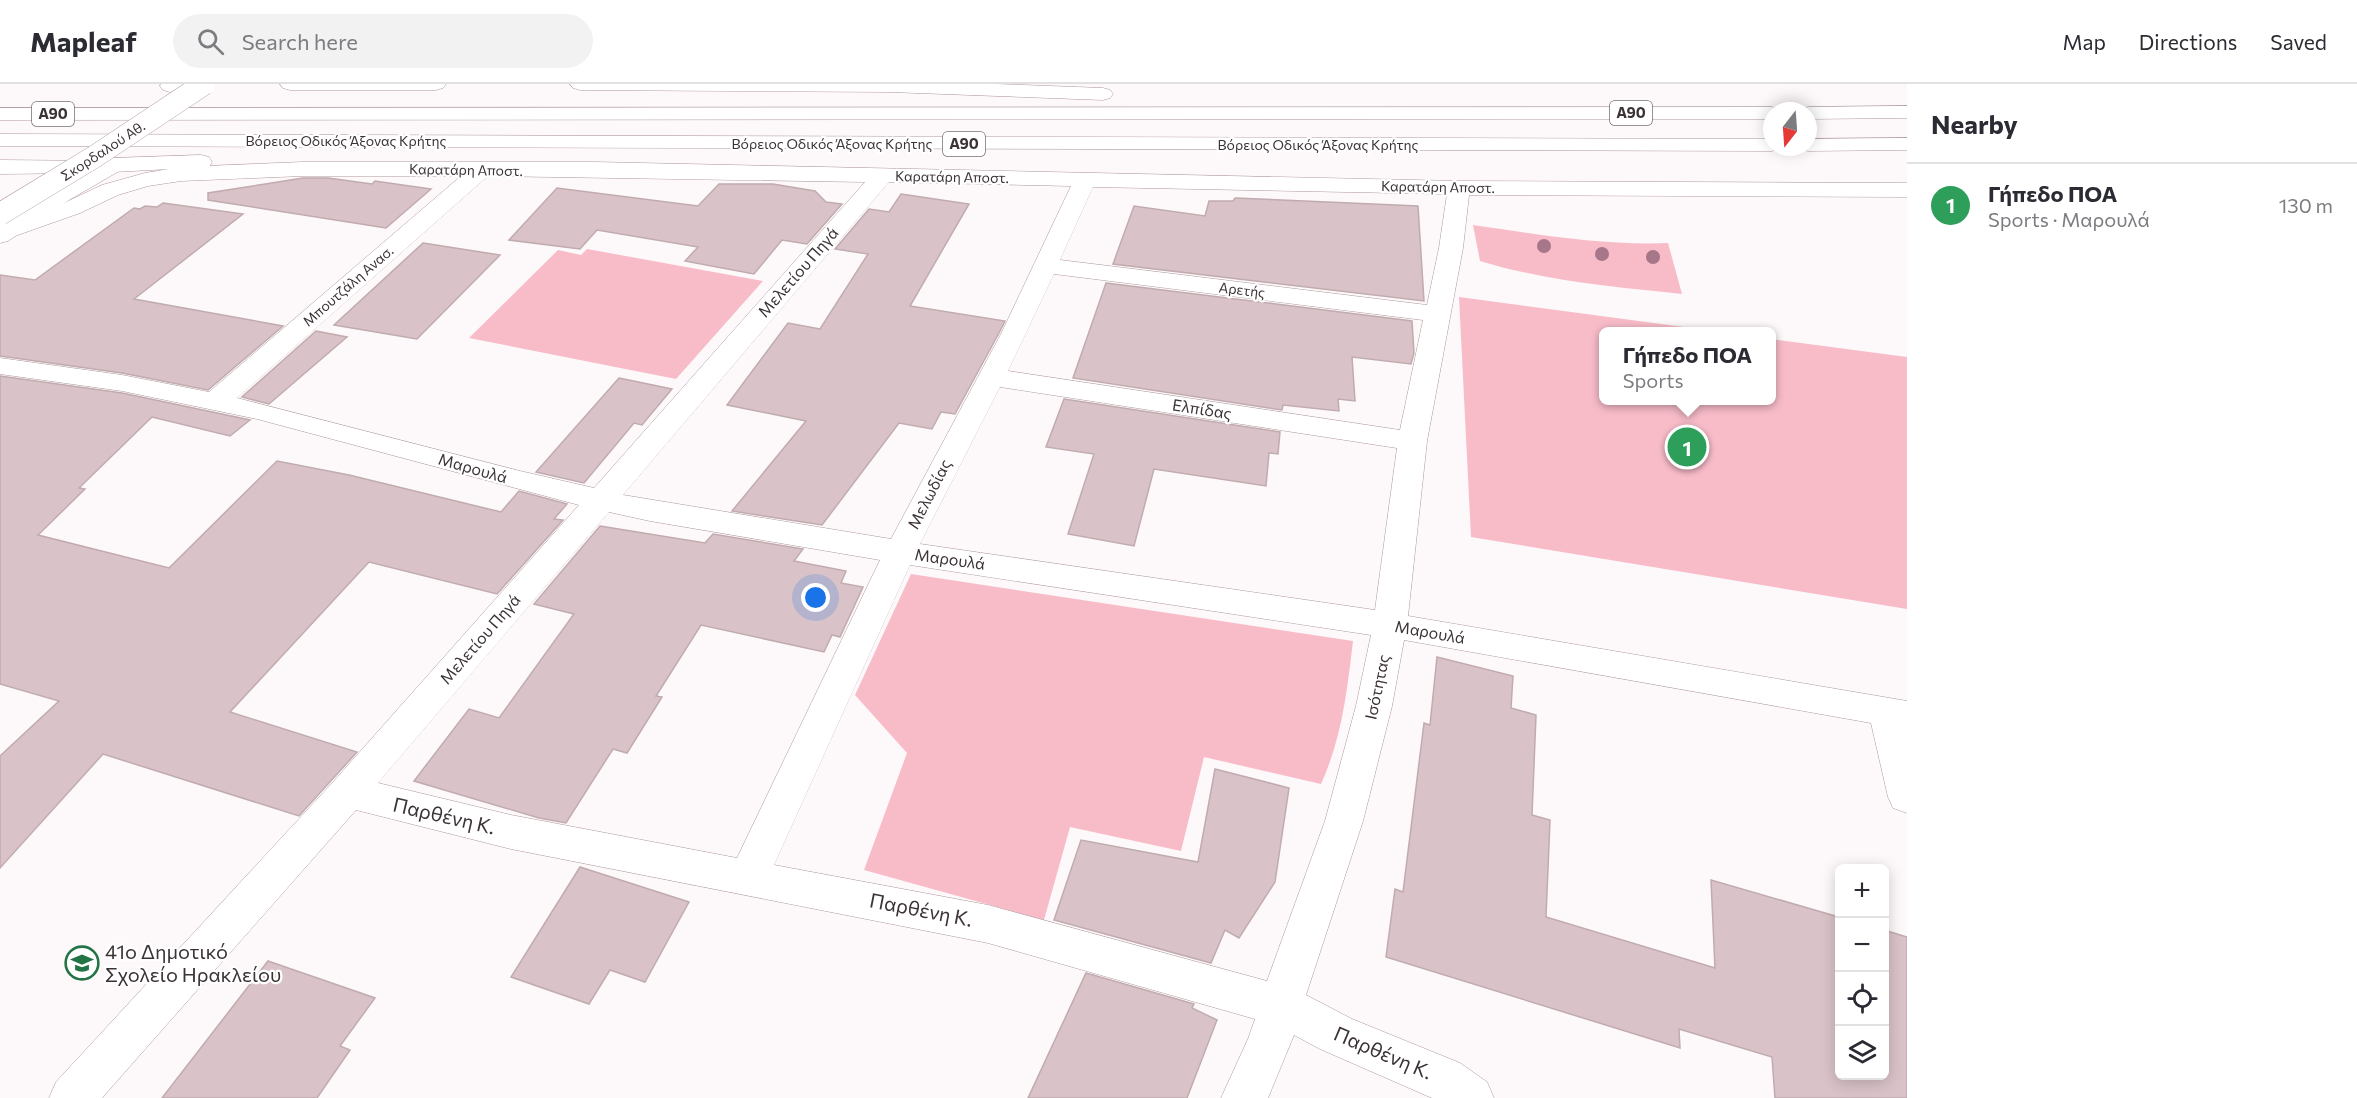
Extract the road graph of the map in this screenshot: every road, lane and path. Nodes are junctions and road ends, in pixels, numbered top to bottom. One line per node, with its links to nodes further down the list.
1 (204, 84): 25 (main road, Σκορδαλού Αθ., bridge)
2 (290, 84): 3 (main road)
3 (316, 84): 4 (main road)
4 (436, 84)
5 (580, 84): 11 (main road)
6 (178, 85): 24 (main road, Σκορδαλού Αθ.)
7 (1763, 112): 11 (main road, Βόρειος Οδικός Άξονας Κρήτης / Α90)
8 (1817, 112): 9 (main road)
9 (1907, 112)
10 (0, 114): 11 (main road, Βόρειος Οδικός Άξονας Κρήτης / Α90)
11 (1490, 114)
12 (0, 140): 13 (main road, Βόρειος Οδικός Άξονας Κρήτης / Α90)
13 (453, 142): 15 (main road, Βόρειος Οδικός Άξονας Κρήτης / Α90); 17 (main road)
14 (1907, 144): 16 (main road)
15 (1763, 145)
16 (1817, 145)
17 (112, 165): 18 (main road); 25 (main road)
18 (0, 167)
19 (480, 171): 20 (main road, Καρατάρη Αποστ.); 25 (main road, Καρατάρη Αποστ.); 30 (main road, Μπουτζάλη Ανασ.)
20 (882, 176): 21 (main road, Καρατάρη Αποστ.); 32 (main road, Μελετίου Πηγά)
21 (1085, 180): 22 (main road, Καρατάρη Αποστ.); 26 (main road, Μελωδίας)
22 (1460, 188): 23 (main road, Καρατάρη Αποστ.); 27 (main road, Ισότητας)
23 (1907, 190)
24 (0, 192)
25 (2, 227)
26 (1047, 266): 27 (main road, Αρετής); 29 (main road, Μελωδίας)
27 (1437, 314): 31 (main road, Ισότητας)
28 (0, 366): 30 (main road, Μαρουλά)
29 (991, 377): 31 (main road, Ελπίδας); 33 (main road, Μελωδίας)
30 (216, 401): 32 (main road, Μαρουλά)
31 (1412, 441): 34 (main road, Ισότητας)
32 (599, 500): 33 (main road, Μαρουλά); 36 (main road, Μελετίου Πηγά)
33 (900, 552): 34 (main road, Μαρουλά); 38 (main road, Μελωδίας)
34 (1390, 625): 35 (main road, Μαρουλά); 39 (main road, Ισότητας)
35 (1897, 713): 37 (main road)
36 (348, 792): 38 (main road, Παρθένη Κ.); 40 (main road, Μελετίου Πηγά)
37 (1907, 796)
38 (749, 876): 39 (main road, Παρθένη Κ.)
39 (1282, 1006): 41 (main road, Ισότητας); 42 (main road, Παρθένη Κ.)
40 (72, 1098)
41 (1244, 1098)
42 (1471, 1098)

